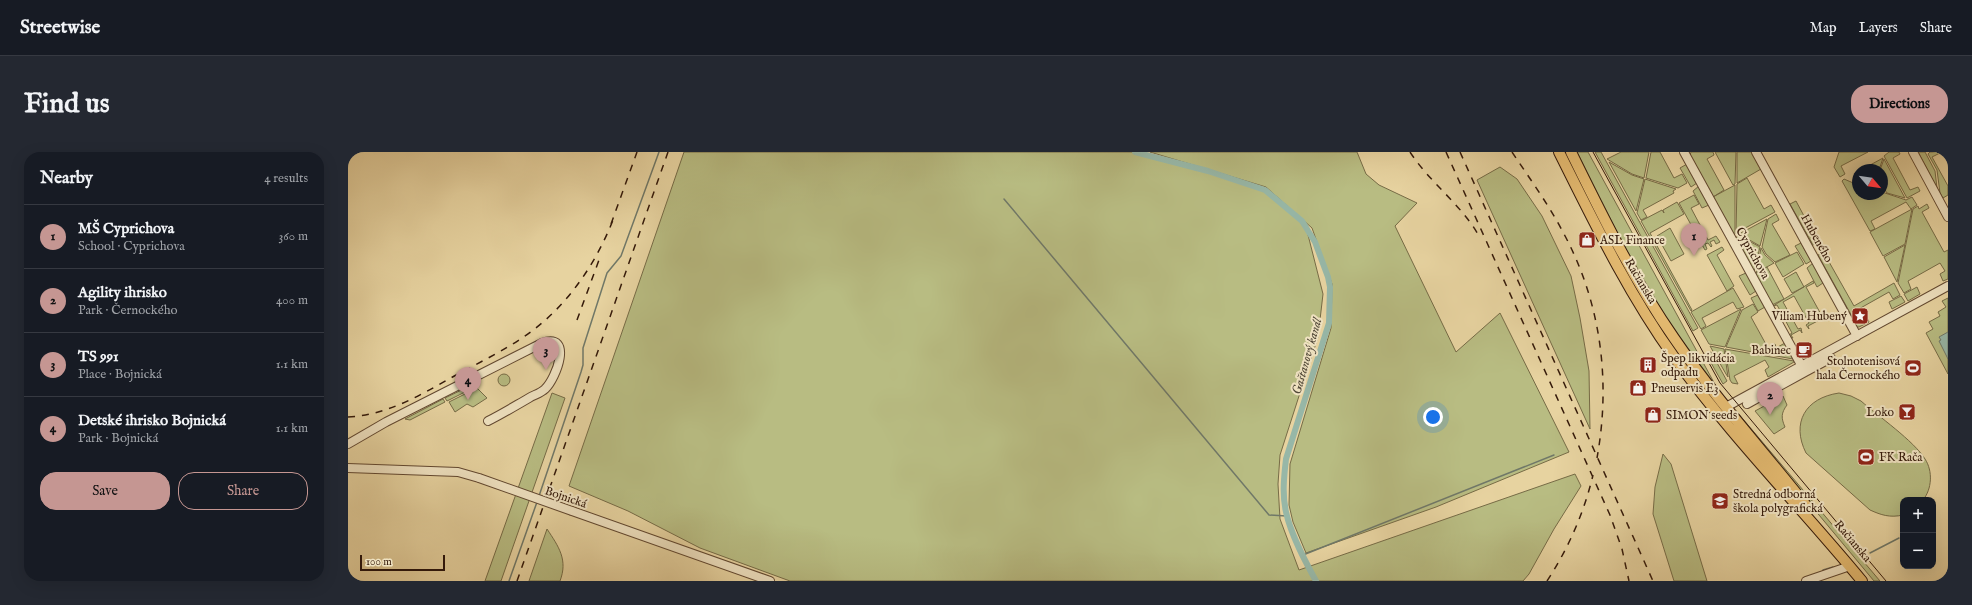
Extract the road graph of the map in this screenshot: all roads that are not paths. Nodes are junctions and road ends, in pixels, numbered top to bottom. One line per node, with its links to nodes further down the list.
1 (1559, 152): 13 (main road, Račianska)
2 (1571, 152): 12 (main road, Račianska)
3 (1684, 152): 10 (street, Cyprichova)
4 (1756, 152): 8 (street, Hubeného)
5 (1913, 152): 6 (street)
6 (1948, 217)
7 (1948, 286): 8 (street)
8 (1857, 336): 10 (street)
9 (1830, 358): 10 (street)
10 (1803, 369): 11 (street); 12 (street)
11 (1747, 404)
12 (1726, 407): 13 (main road); 21 (main road, Račianska)
13 (1717, 413): 17 (main road, Račianska)
14 (488, 421): 15 (street)
15 (348, 444)
16 (348, 468): 18 (street, Bojnická, bridge)
17 (1850, 566): 19 (street); 20 (main road, Račianska)
18 (770, 581)
19 (1806, 581)
20 (1862, 581)
21 (1870, 581)

